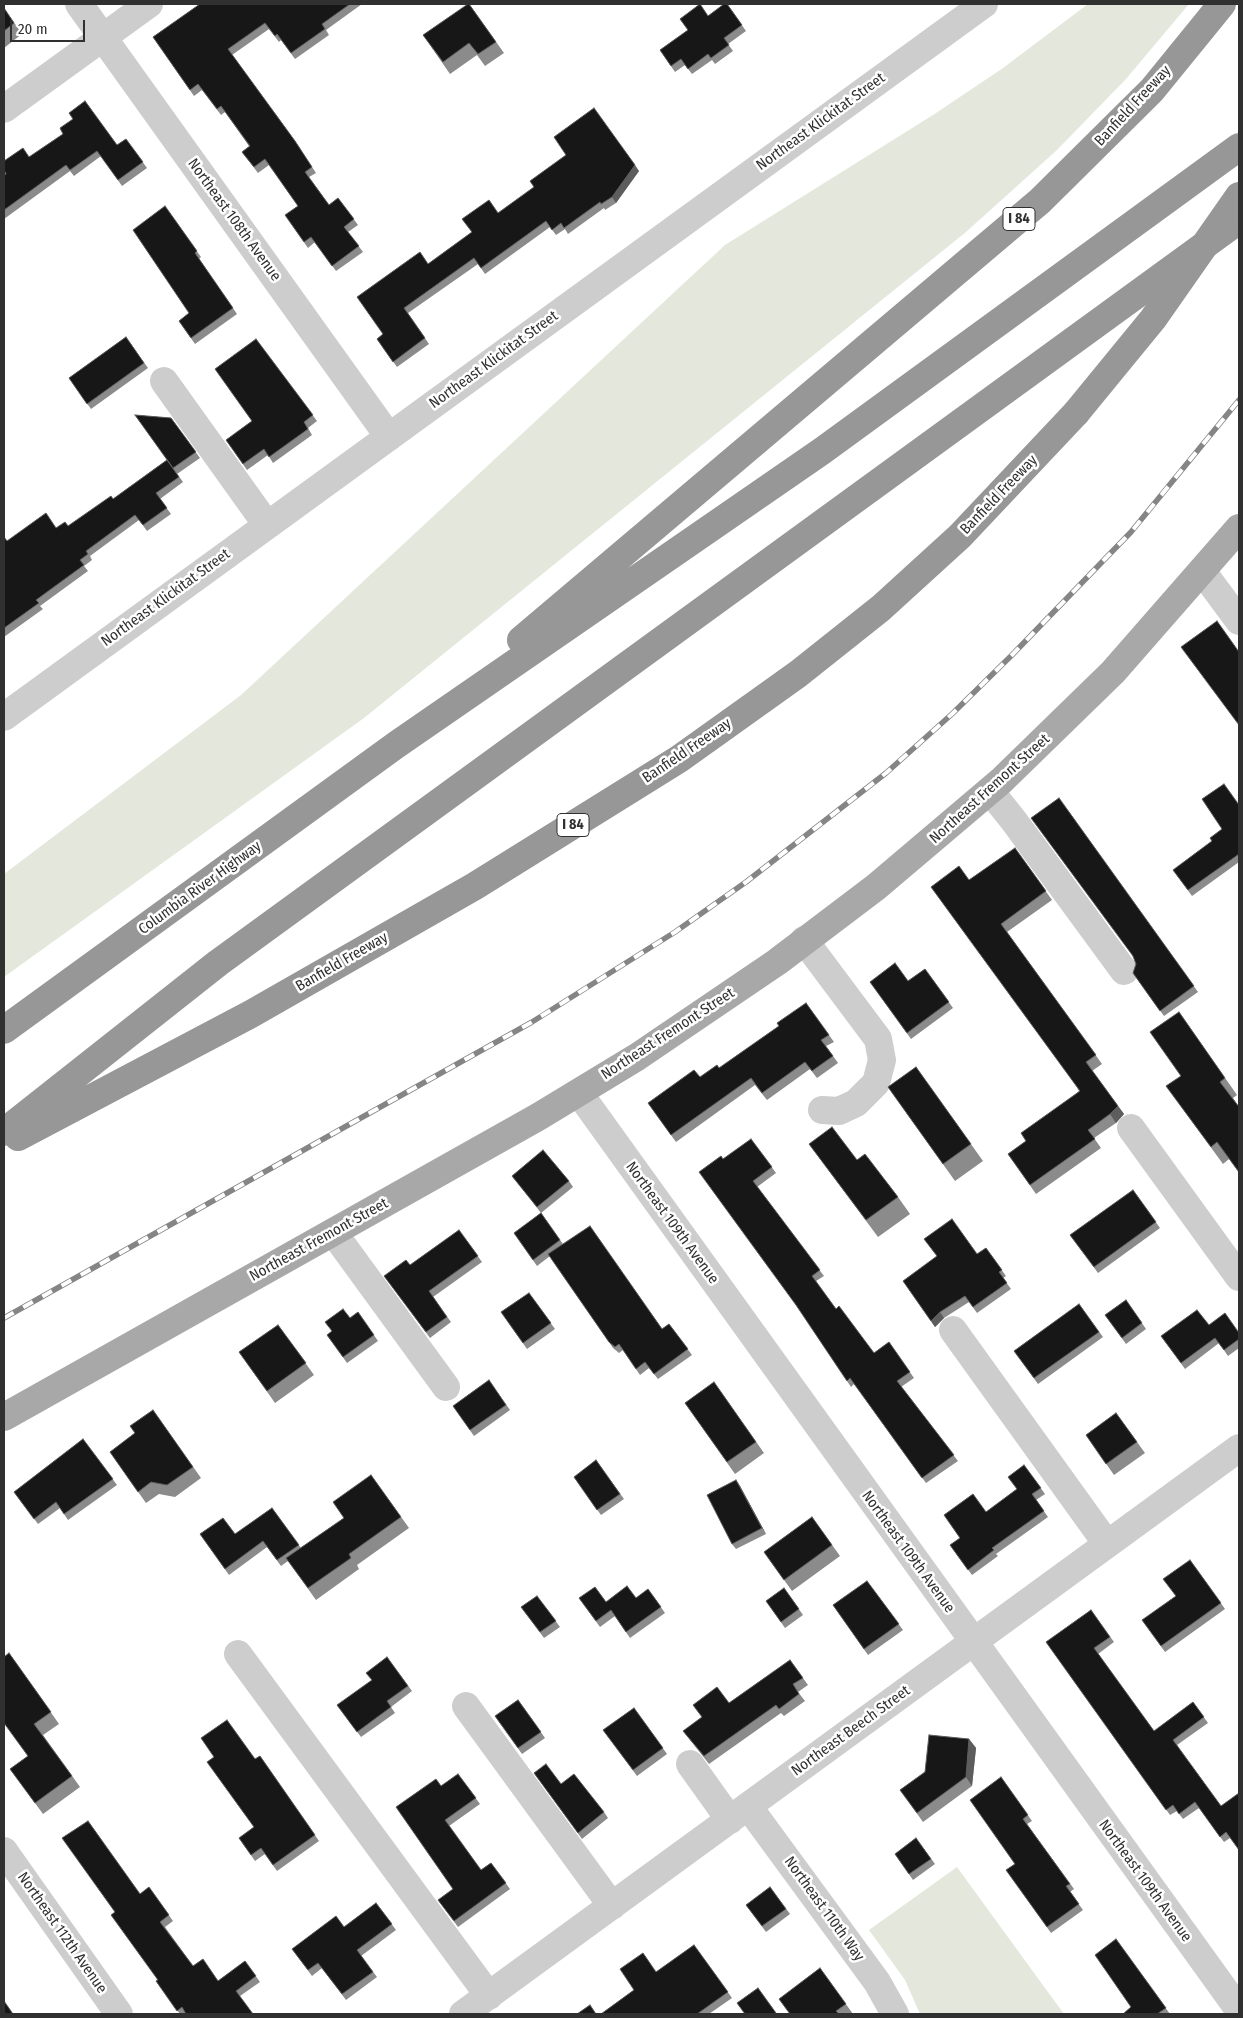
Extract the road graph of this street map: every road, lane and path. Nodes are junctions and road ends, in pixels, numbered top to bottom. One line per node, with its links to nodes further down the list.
1 (79, 4): 5 (street, Northeast 108th Avenue)
2 (149, 4): 5 (street)
3 (984, 4): 11 (street, Northeast Klickitat Street)
4 (1222, 4): 17 (highway, Banfield Freeway / I 84)
5 (103, 37): 6 (street); 11 (street, Northeast 108th Avenue)
6 (4, 109)
7 (1239, 148): 17 (highway)
8 (1239, 196): 26 (highway, Banfield Freeway / I 84, bridge)
9 (1239, 220): 25 (highway)
10 (164, 381): 12 (street)
11 (389, 437): 12 (street, Northeast Klickitat Street)
12 (267, 525): 16 (street, Northeast Klickitat Street)
13 (1239, 528): 14 (main road, Northeast Fremont Street)
14 (1202, 571): 15 (street); 18 (main road, Northeast Fremont Street)
15 (1239, 621)
16 (4, 716)
17 (396, 745): 21 (highway, Columbia River Highway / I 84)
18 (990, 791): 19 (main road, Northeast Fremont Street); 20 (street)
19 (804, 940): 22 (main road, Northeast Fremont Street); 23 (street)
20 (1124, 971)
21 (4, 1030)
22 (578, 1092): 27 (main road, Northeast Fremont Street); 34 (street, Northeast 109th Avenue)
23 (822, 1110)
24 (1131, 1128): 28 (street)
25 (4, 1132)
26 (4, 1145)
27 (333, 1232): 30 (street); 31 (main road, Northeast Fremont Street)
28 (1239, 1277)
29 (953, 1330): 33 (street)
30 (446, 1387)
31 (4, 1416)
32 (1239, 1448): 33 (street, Northeast Beech Street)
33 (1107, 1544): 34 (street, Northeast Beech Street)
34 (972, 1642): 38 (street, Northeast Beech Street); 42 (street, Northeast 109th Avenue)
35 (238, 1654): 41 (street)
36 (466, 1706): 40 (street)
37 (690, 1764): 38 (street, Northeast 110th Way)
38 (739, 1813): 40 (street, Northeast Beech Street); 45 (street, Northeast 110th Way)
39 (4, 1851): 43 (street, Northeast 112th Avenue)
40 (612, 1906): 41 (street, Northeast Beech Street)
41 (489, 1996): 44 (street, Northeast Beech Street)
42 (1239, 2010)
43 (120, 2014)
44 (463, 2014)
45 (895, 2014)

